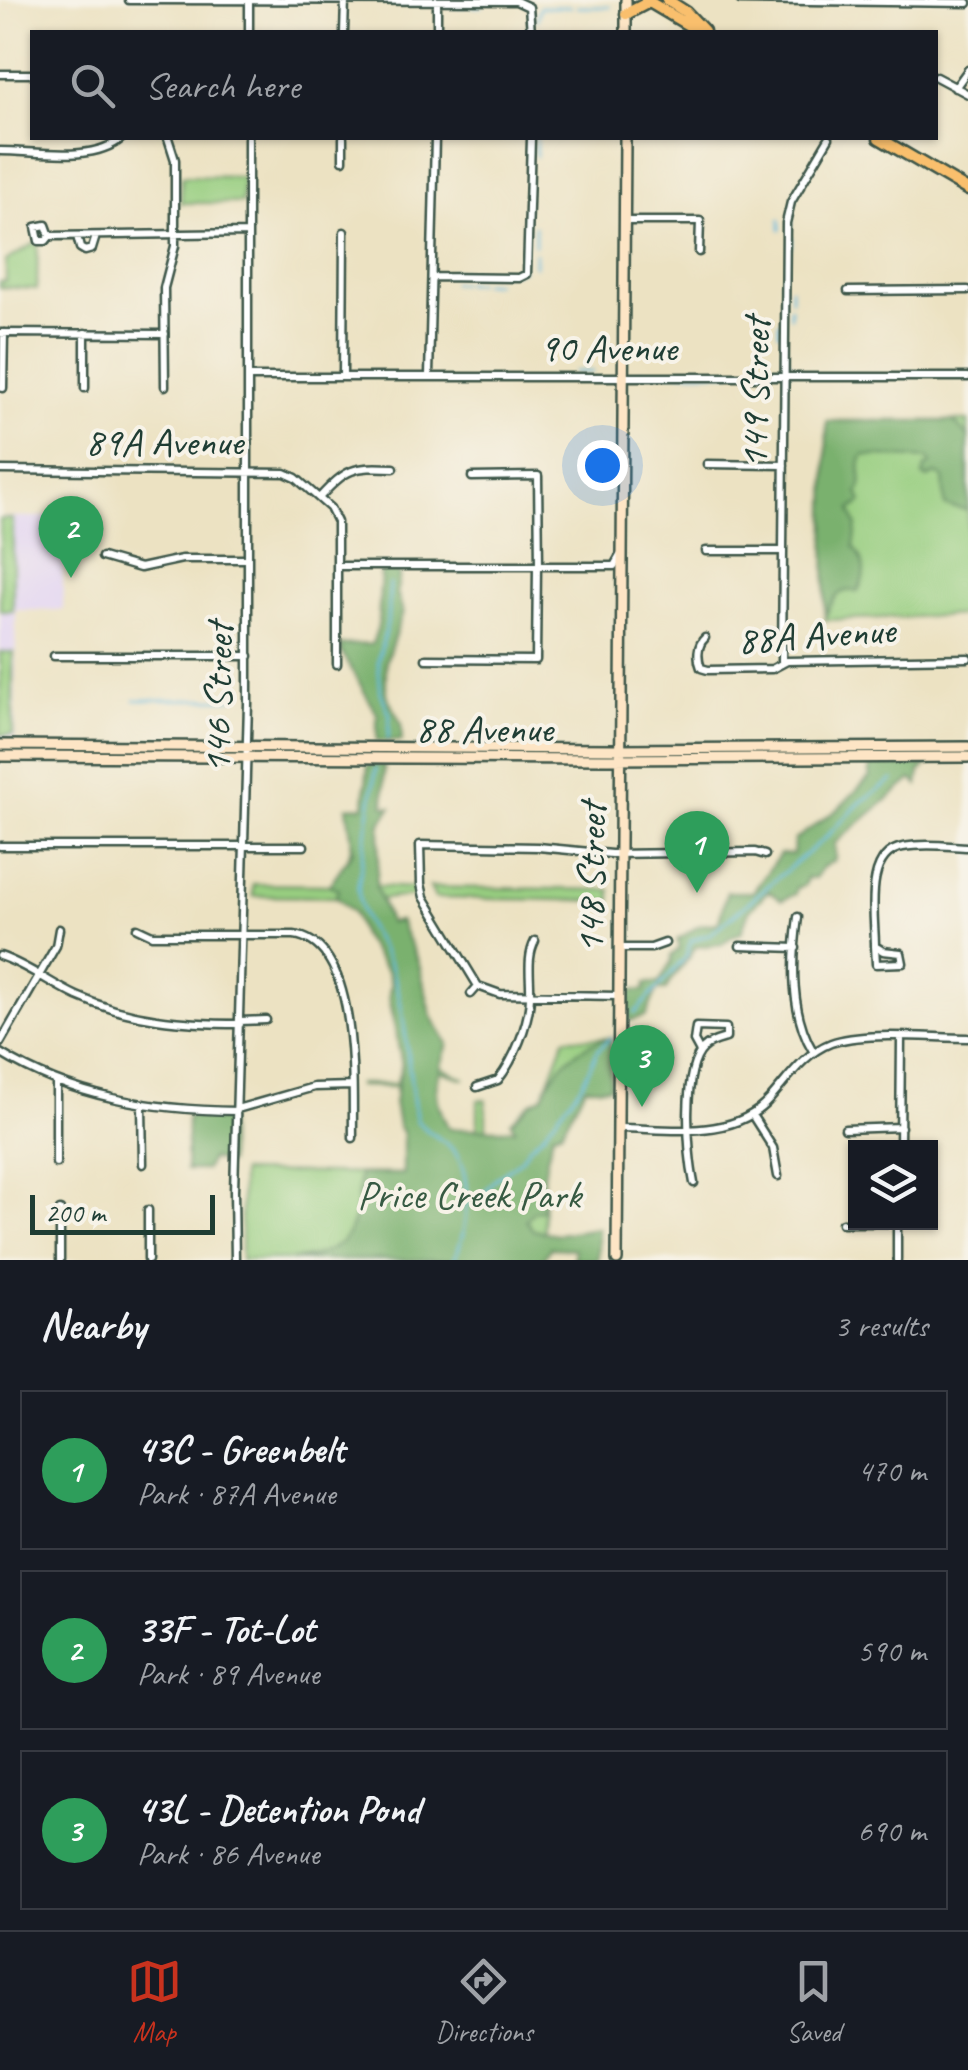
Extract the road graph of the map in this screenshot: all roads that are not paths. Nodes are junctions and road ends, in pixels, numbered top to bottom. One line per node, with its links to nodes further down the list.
1 (129, 0): 2 (street)
2 (249, 0): 6 (street); 11 (street)
3 (626, 0): 10 (main road)
4 (666, 0): 17 (main road)
5 (740, 0): 9 (street)
6 (344, 1): 7 (street); 12 (street)
7 (437, 1): 13 (street); 14 (street)
8 (647, 1): 10 (main road); 16 (main road)
9 (968, 3)
10 (626, 14): 15 (main road)
11 (249, 30)
12 (344, 30)
13 (436, 30)
14 (531, 30)
15 (626, 30)
16 (699, 30)
17 (701, 30)
18 (968, 70): 22 (street)
19 (0, 74): 20 (street)
20 (30, 74)
21 (938, 78): 22 (street)
22 (956, 88): 23 (street)
23 (968, 94)
24 (119, 140): 33 (street)
25 (169, 140): 37 (street)
26 (248, 140): 39 (street, 146 Street)
27 (343, 140): 34 (street)
28 (435, 140): 44 (street)
29 (530, 140): 44 (street)
30 (626, 140): 36 (main road, 148 Street)
31 (829, 140): 53 (street, 149 Street)
32 (882, 140): 35 (main road)
33 (0, 151)
34 (343, 160)
35 (968, 190)
36 (626, 221): 43 (street); 55 (main road, 148 Street)
37 (174, 232): 39 (street); 42 (street); 49 (street)
38 (344, 232): 50 (street)
39 (248, 233): 52 (street, 146 Street)
40 (50, 236): 41 (street)
41 (77, 236): 42 (street); 42 (street)
42 (96, 236)
43 (699, 252)
44 (434, 278): 51 (street)
45 (968, 290): 46 (street)
46 (848, 291)
47 (2, 333): 48 (street); 57 (street)
48 (84, 334): 49 (street); 58 (street)
49 (165, 334): 56 (street)
50 (343, 376): 51 (street, 90 Avenue); 52 (street, 90 Avenue)
51 (428, 376): 55 (street, 90 Avenue)
52 (248, 377): 63 (street, 146 Street)
53 (784, 377): 54 (street, 90 Avenue); 55 (street, 90 Avenue); 60 (street, 149 Street)
54 (968, 377)
55 (624, 378): 66 (main road, 148 Street)
56 (165, 386)
57 (3, 388)
58 (84, 388)
59 (707, 464): 60 (street)
60 (784, 465): 67 (street, 149 Street)
61 (394, 468): 65 (street)
62 (0, 470): 63 (street, 89A Avenue)
63 (248, 471): 65 (street, 89A Avenue); 70 (street, 146 Street)
64 (472, 477): 72 (street)
65 (319, 498): 71 (street)
66 (622, 550): 72 (street); 83 (main road, 148 Street)
67 (783, 550): 68 (street); 78 (street, 149 Street)
68 (706, 551)
69 (102, 557): 70 (street)
70 (248, 559): 75 (street, 146 Street)
71 (338, 566): 72 (street); 79 (street)
72 (538, 566): 77 (street)
73 (706, 638): 78 (street, 88A Avenue)
74 (54, 656): 75 (street)
75 (248, 656): 82 (street, 146 Street)
76 (968, 658): 78 (street, 88A Avenue)
77 (426, 659)
78 (782, 661)
79 (337, 664)
80 (0, 745): 82 (main road, 88 Avenue)
81 (968, 747): 83 (main road, 88 Avenue)
82 (247, 751): 83 (main road, 88 Avenue); 84 (main road, 88 Avenue); 86 (street, 146 Street)
83 (622, 754): 85 (main road, 88 Avenue); 90 (main road, 148 Street)
84 (0, 756)
85 (968, 757)
86 (244, 844): 87 (street); 88 (street); 95 (street, 146 Street)
87 (0, 846)
88 (304, 846)
89 (968, 846): 99 (street)
90 (620, 854): 91 (street); 100 (main road, 148 Street); 104 (street)
91 (765, 855)
92 (798, 918): 101 (street)
93 (137, 928): 95 (street)
94 (58, 929): 103 (street)
95 (242, 935): 109 (street, 146 Street); 117 (street)
96 (535, 941): 106 (street)
97 (665, 943): 100 (street)
98 (740, 946): 101 (street)
99 (875, 946): 99 (street)
100 (619, 948): 107 (main road, 148 Street)
101 (796, 948): 114 (street)
102 (0, 956): 103 (street)
103 (39, 976): 109 (street); 112 (street)
104 (478, 986): 105 (street); 106 (street)
105 (471, 994)
106 (530, 995): 107 (street); 118 (street)
107 (618, 996): 123 (main road, 148 Street)
108 (266, 1020): 109 (street)
109 (240, 1022): 120 (street, 146 Street)
110 (901, 1038): 111 (street); 114 (street); 122 (street)
111 (968, 1038)
112 (0, 1043)
113 (700, 1052): 113 (street); 124 (street)
114 (814, 1052): 121 (street)
115 (0, 1053): 116 (street)
116 (56, 1082): 119 (street); 128 (street)
117 (352, 1086): 120 (street); 126 (street)
118 (477, 1086)
119 (142, 1105): 120 (street); 129 (street)
120 (237, 1110): 139 (street, 146 Street)
121 (752, 1115): 124 (street); 130 (street)
122 (901, 1127): 125 (street); 127 (street)
123 (618, 1128): 124 (street); 140 (main road, 148 Street)
124 (690, 1128): 131 (street)
125 (845, 1129)
126 (353, 1138)
127 (900, 1140)
128 (56, 1163)
129 (143, 1164)
130 (778, 1176)
131 (694, 1184)
132 (60, 1210): 137 (street)
133 (148, 1210): 138 (street)
134 (842, 1223): 135 (street)
135 (848, 1223)
136 (897, 1230): 141 (street)
137 (60, 1260)
138 (148, 1260)
139 (236, 1260)
140 (617, 1260)
141 (897, 1260)

